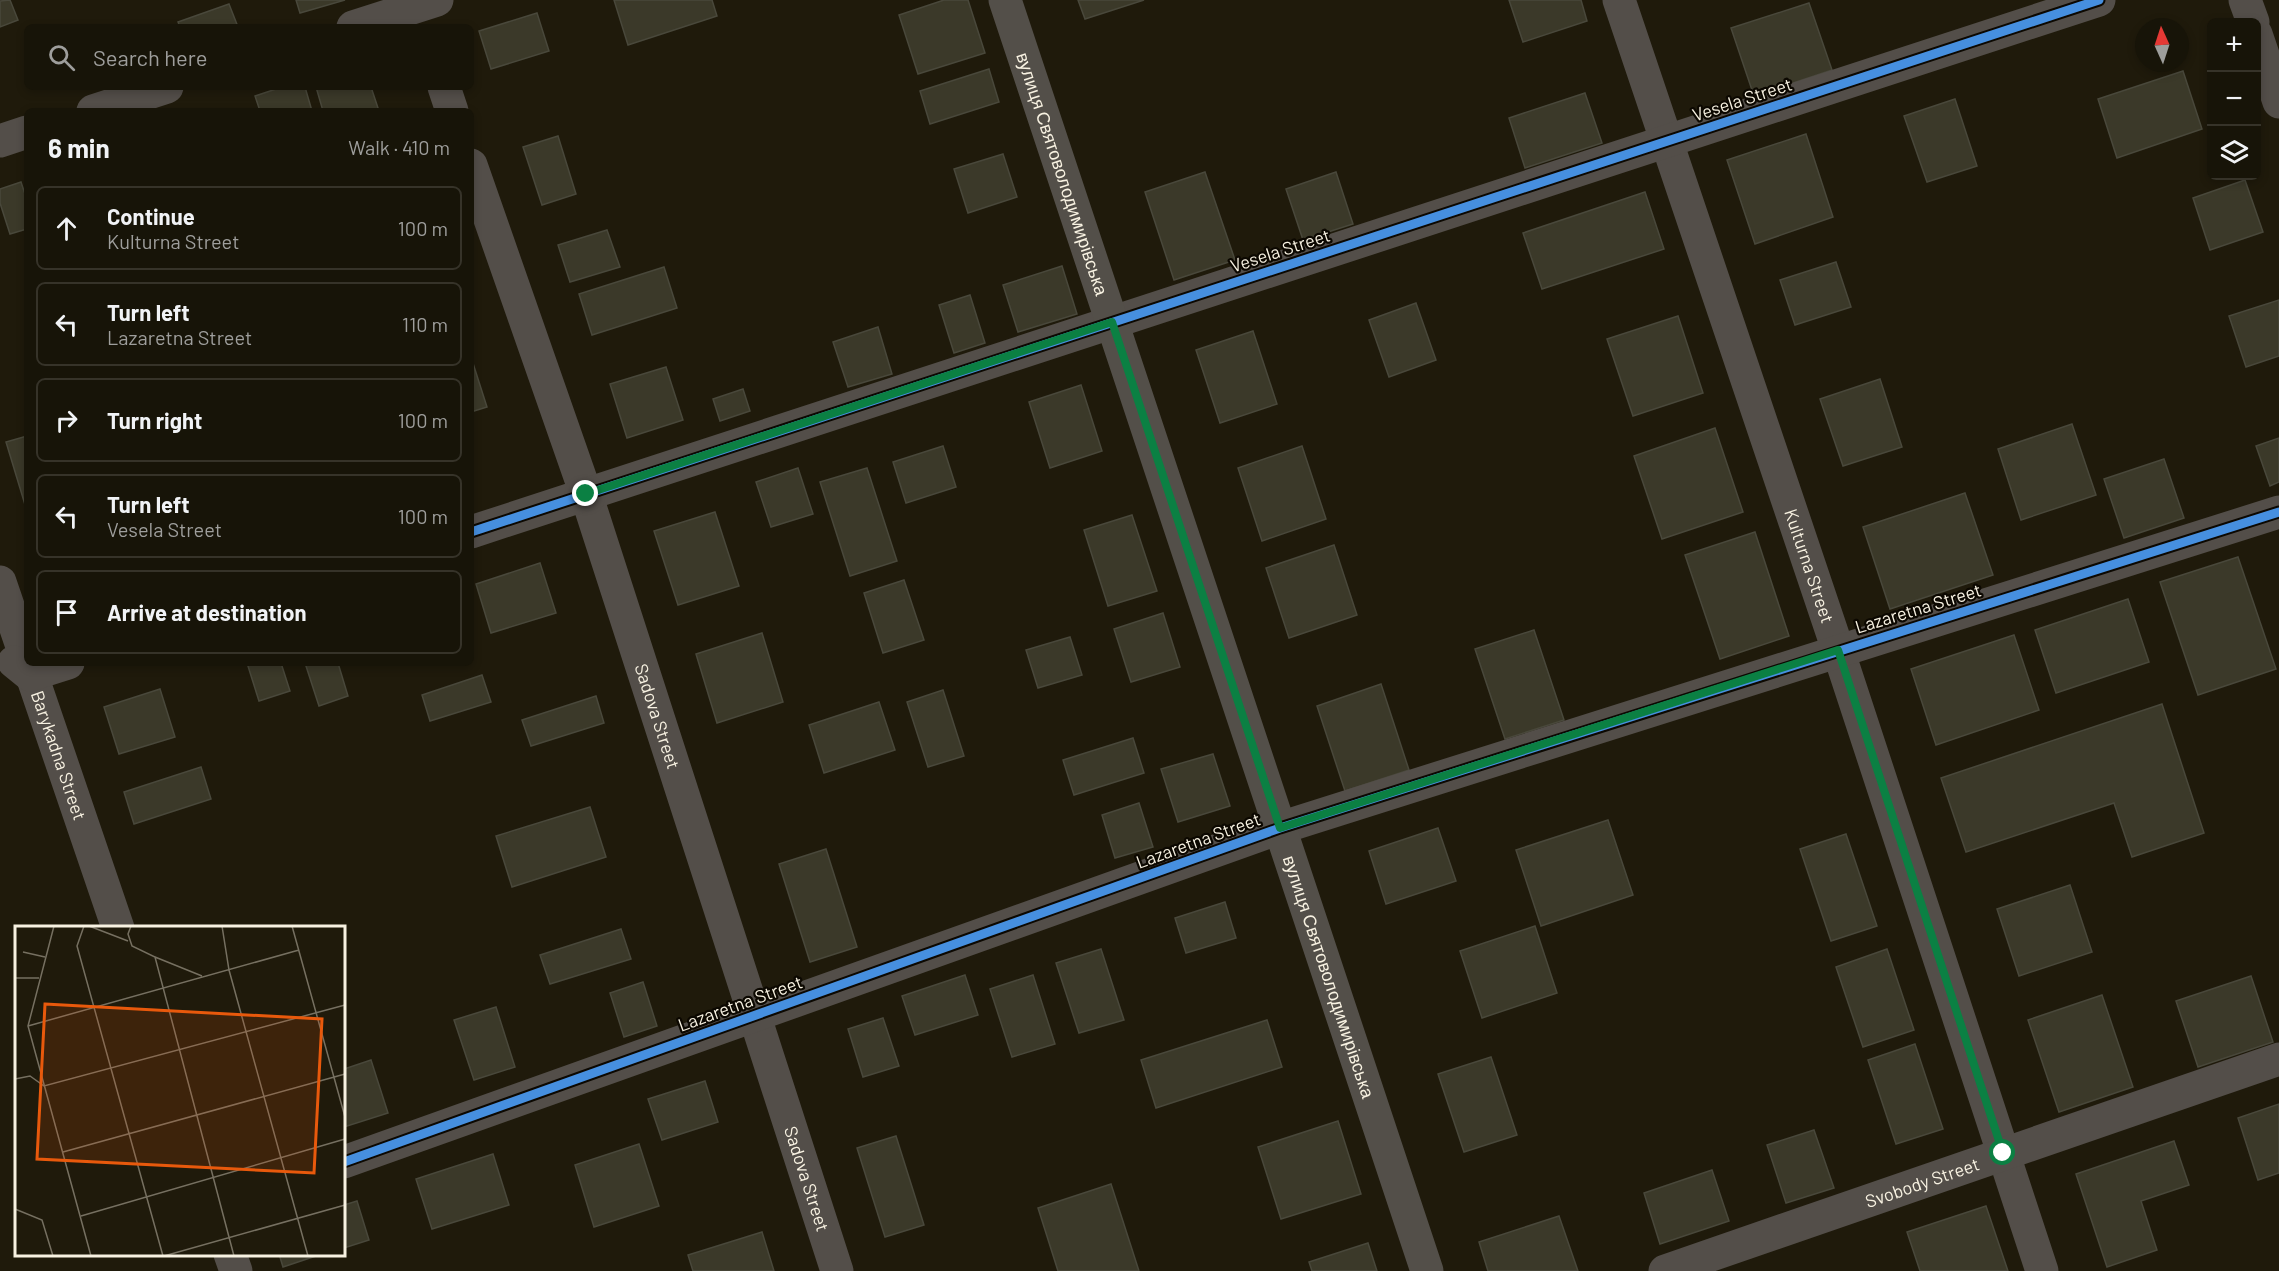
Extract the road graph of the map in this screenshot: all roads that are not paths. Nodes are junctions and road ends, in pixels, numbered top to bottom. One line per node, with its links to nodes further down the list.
1 (1005, 0): 18 (street, вулиця Святоволодимирівська)
2 (1618, 0): 16 (street, Kulturna Street)
3 (2099, 0): 16 (street, Vesela Street)
4 (2245, 0): 6 (street)
5 (422, 8): 7 (street)
6 (2252, 18)
7 (364, 24)
8 (2261, 49): 11 (street)
9 (158, 90): 12 (street)
10 (445, 90): 13 (street)
11 (2279, 102)
12 (102, 108)
13 (451, 108)
14 (24, 133): 15 (street)
15 (0, 141)
16 (1666, 142): 18 (street, Vesela Street); 23 (street, Kulturna Street)
17 (474, 174): 19 (street, Sadova Street)
18 (1112, 322): 19 (street, Vesela Street); 29 (street, вулиця Святоволодимирівська)
19 (586, 494): 21 (street, Vesela Street); 31 (street, Sadova Street)
20 (2279, 512): 23 (street, Lazaretna Street)
21 (474, 531)
22 (0, 582): 25 (street, Barykadna Street)
23 (1838, 650): 29 (street, Lazaretna Street); 33 (street, Kulturna Street)
24 (0, 651): 28 (street)
25 (24, 656)
26 (27, 666): 28 (street, Barykadna Street)
27 (58, 666): 28 (street)
28 (30, 675): 30 (street, Barykadna Street)
29 (1280, 828): 31 (street, Lazaretna Street); 38 (street, вулиця Святоволодимирівська)
30 (117, 926)
31 (753, 1016): 34 (street, Lazaretna Street); 37 (street, Sadova Street)
32 (2279, 1059): 33 (street, Svobody Street)
33 (2003, 1153): 39 (street, Svobody Street); 40 (street, Kulturna Street)
34 (345, 1162)
35 (231, 1256): 36 (street)
36 (236, 1271)
37 (837, 1271)
38 (1427, 1271)
39 (1665, 1271)
40 (2042, 1271)

